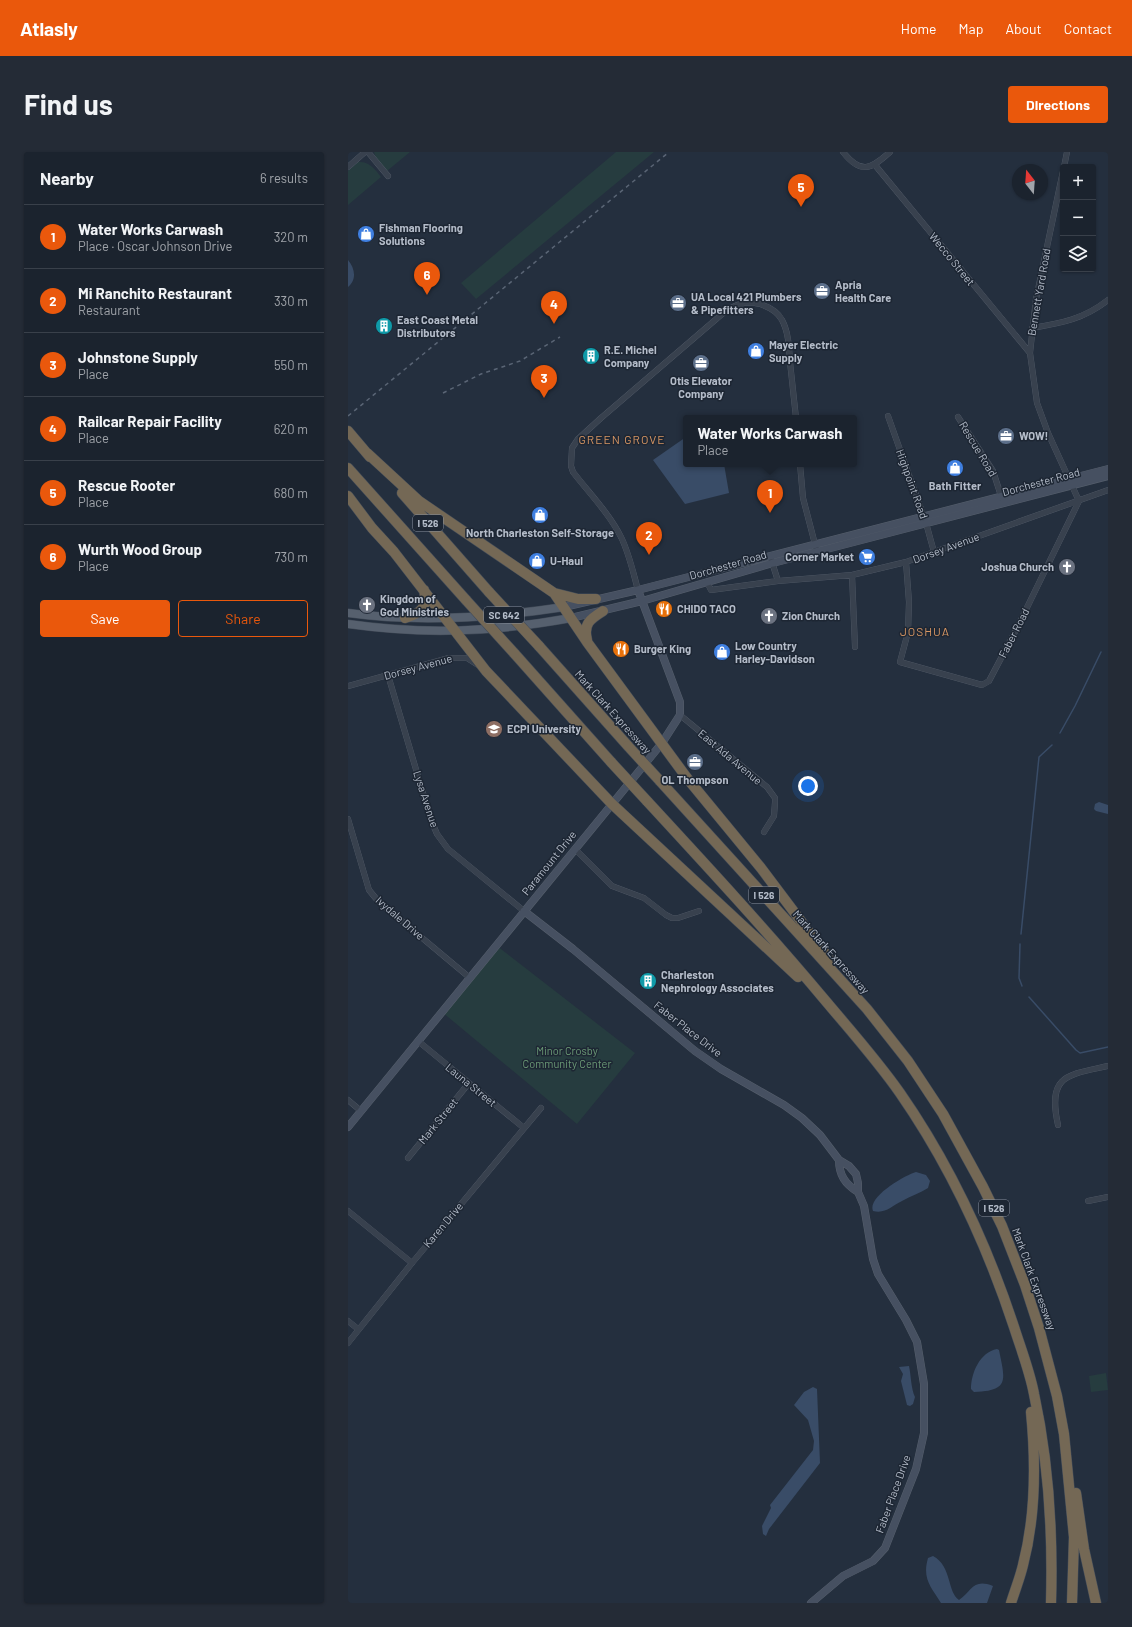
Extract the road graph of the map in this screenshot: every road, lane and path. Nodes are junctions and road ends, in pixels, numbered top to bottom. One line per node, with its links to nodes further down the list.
1 (364, 152): 8 (street)
2 (368, 152): 9 (street)
3 (843, 152): 7 (street)
4 (890, 152): 7 (street)
5 (1067, 152): 6 (street)
6 (1065, 164)
7 (875, 165): 13 (street, Wecco Street)
8 (348, 166)
9 (388, 176)
10 (1060, 184): 12 (street, Bennett Yard Road)
11 (1108, 300): 12 (street)
12 (1032, 328): 13 (street, Bennett Yard Road)
13 (1030, 353): 23 (street, Bennett Yard Road)
14 (796, 415): 38 (street)
15 (888, 416): 28 (street, Highpoint Road)
16 (958, 417): 26 (street, Rescue Road)
17 (348, 431): 18 (highway, Mark Clark Expressway / I 526)
18 (367, 453): 39 (highway); 64 (highway, Mark Clark Expressway / I 526, bridge)
19 (800, 467): 29 (street)
20 (348, 468): 65 (highway, I 526, bridge)
21 (1108, 469): 23 (street, Dorchester Road / SC 642)
22 (1108, 476): 23 (street, Dorchester Road / SC 642)
23 (1069, 482): 26 (street, Dorchester Road / SC 642); 27 (street, Bennett Yard Road)
24 (1108, 490): 27 (street, Dorsey Avenue)
25 (348, 496): 37 (highway)
26 (1002, 500): 28 (street, Dorchester Road / SC 642)
27 (1079, 501): 31 (street, Dorsey Avenue); 33 (street, Faber Road)
28 (925, 520): 29 (street, Dorchester Road / SC 642); 30 (street, Dorchester Road / SC 642); 31 (street, Highpoint Road)
29 (815, 544): 30 (street); 32 (street, Dorchester Road / SC 642)
30 (818, 552): 32 (street, Dorchester Road / SC 642)
31 (934, 552): 33 (street, Dorsey Avenue)
32 (772, 559): 35 (street); 36 (street, Dorchester Road / SC 642); 38 (street, Dorchester Road / SC 642)
33 (906, 562): 34 (street, Dorsey Avenue)
34 (852, 575): 35 (street, Dorsey Avenue); 51 (street)
35 (778, 581): 36 (street, Dorsey Avenue)
36 (707, 582): 41 (street, Dorchester Road / SC 642)
37 (424, 590): 45 (highway); 47 (highway)
38 (638, 590): 40 (street, Dorchester Road / SC 642); 41 (street)
39 (554, 593): 40 (highway); 42 (highway)
40 (596, 599): 42 (street, Dorchester Road / SC 642)
41 (642, 601): 43 (street, Dorchester Road / SC 642); 55 (street)
42 (564, 607): 46 (highway); 47 (main road, Dorchester Road / SC 642)
43 (603, 611): 46 (street, Dorchester Road / SC 642); 50 (highway)
44 (348, 613): 45 (main road, Dorchester Road / SC 642)
45 (405, 618): 47 (main road, Dorchester Road / SC 642)
46 (571, 618): 49 (main road, Dorchester Road / SC 642); 50 (highway)
47 (445, 619): 49 (highway)
48 (348, 624): 49 (main road, Dorchester Road / SC 642)
49 (455, 631): 52 (highway)
50 (587, 642): 56 (highway)
51 (855, 647)
52 (486, 670): 53 (street, Dorsey Avenue); 57 (highway)
53 (388, 675): 54 (street, Dorsey Avenue); 61 (street, Lysa Avenue)
54 (348, 686)
55 (680, 716): 56 (street, Paramount Drive); 59 (street, East Ada Avenue)
56 (662, 743): 57 (street, Paramount Drive); 64 (highway)
57 (612, 804): 60 (street, Paramount Drive); 65 (highway)
58 (348, 819): 63 (street, Ivydale Drive)
59 (764, 832)
60 (575, 849): 61 (street, Paramount Drive); 62 (street)
61 (524, 911): 63 (street, Paramount Drive); 76 (street, Faber Place Drive)
62 (699, 911)
63 (470, 978): 66 (street, Paramount Drive)
64 (867, 1009): 86 (highway, Mark Clark Expressway / I 526)
65 (842, 1020): 84 (highway, I 526)
66 (418, 1041): 68 (street, Launa Street); 71 (street, Paramount Drive)
67 (1108, 1066): 72 (street)
68 (469, 1083): 74 (street, Launa Street); 75 (street, Mark Street)
69 (348, 1100): 71 (street)
70 (541, 1108): 74 (street, Karen Drive)
71 (361, 1111): 73 (street, Paramount Drive)
72 (1058, 1125)
73 (348, 1127)
74 (524, 1128): 81 (street, Karen Drive)
75 (408, 1158)
76 (839, 1160): 77 (street, Faber Place Drive); 77 (street, Faber Place Drive)
77 (858, 1192): 87 (street, Faber Place Drive)
78 (1108, 1197): 79 (street)
79 (1088, 1201)
80 (348, 1211): 81 (street)
81 (412, 1263): 83 (street, Karen Drive)
82 (348, 1321): 83 (street)
83 (358, 1330): 85 (street, Karen Drive)
84 (1017, 1338): 90 (highway); 91 (highway, I 526)
85 (348, 1343)
86 (1064, 1434): 92 (highway, Mark Clark Expressway / I 526); 93 (highway)
87 (823, 1594): 88 (street, Faber Place Drive); 89 (street, Faber Place Drive)
88 (811, 1603)
89 (820, 1603)
90 (1011, 1603)
91 (1052, 1603)
92 (1072, 1603)
93 (1096, 1603)

